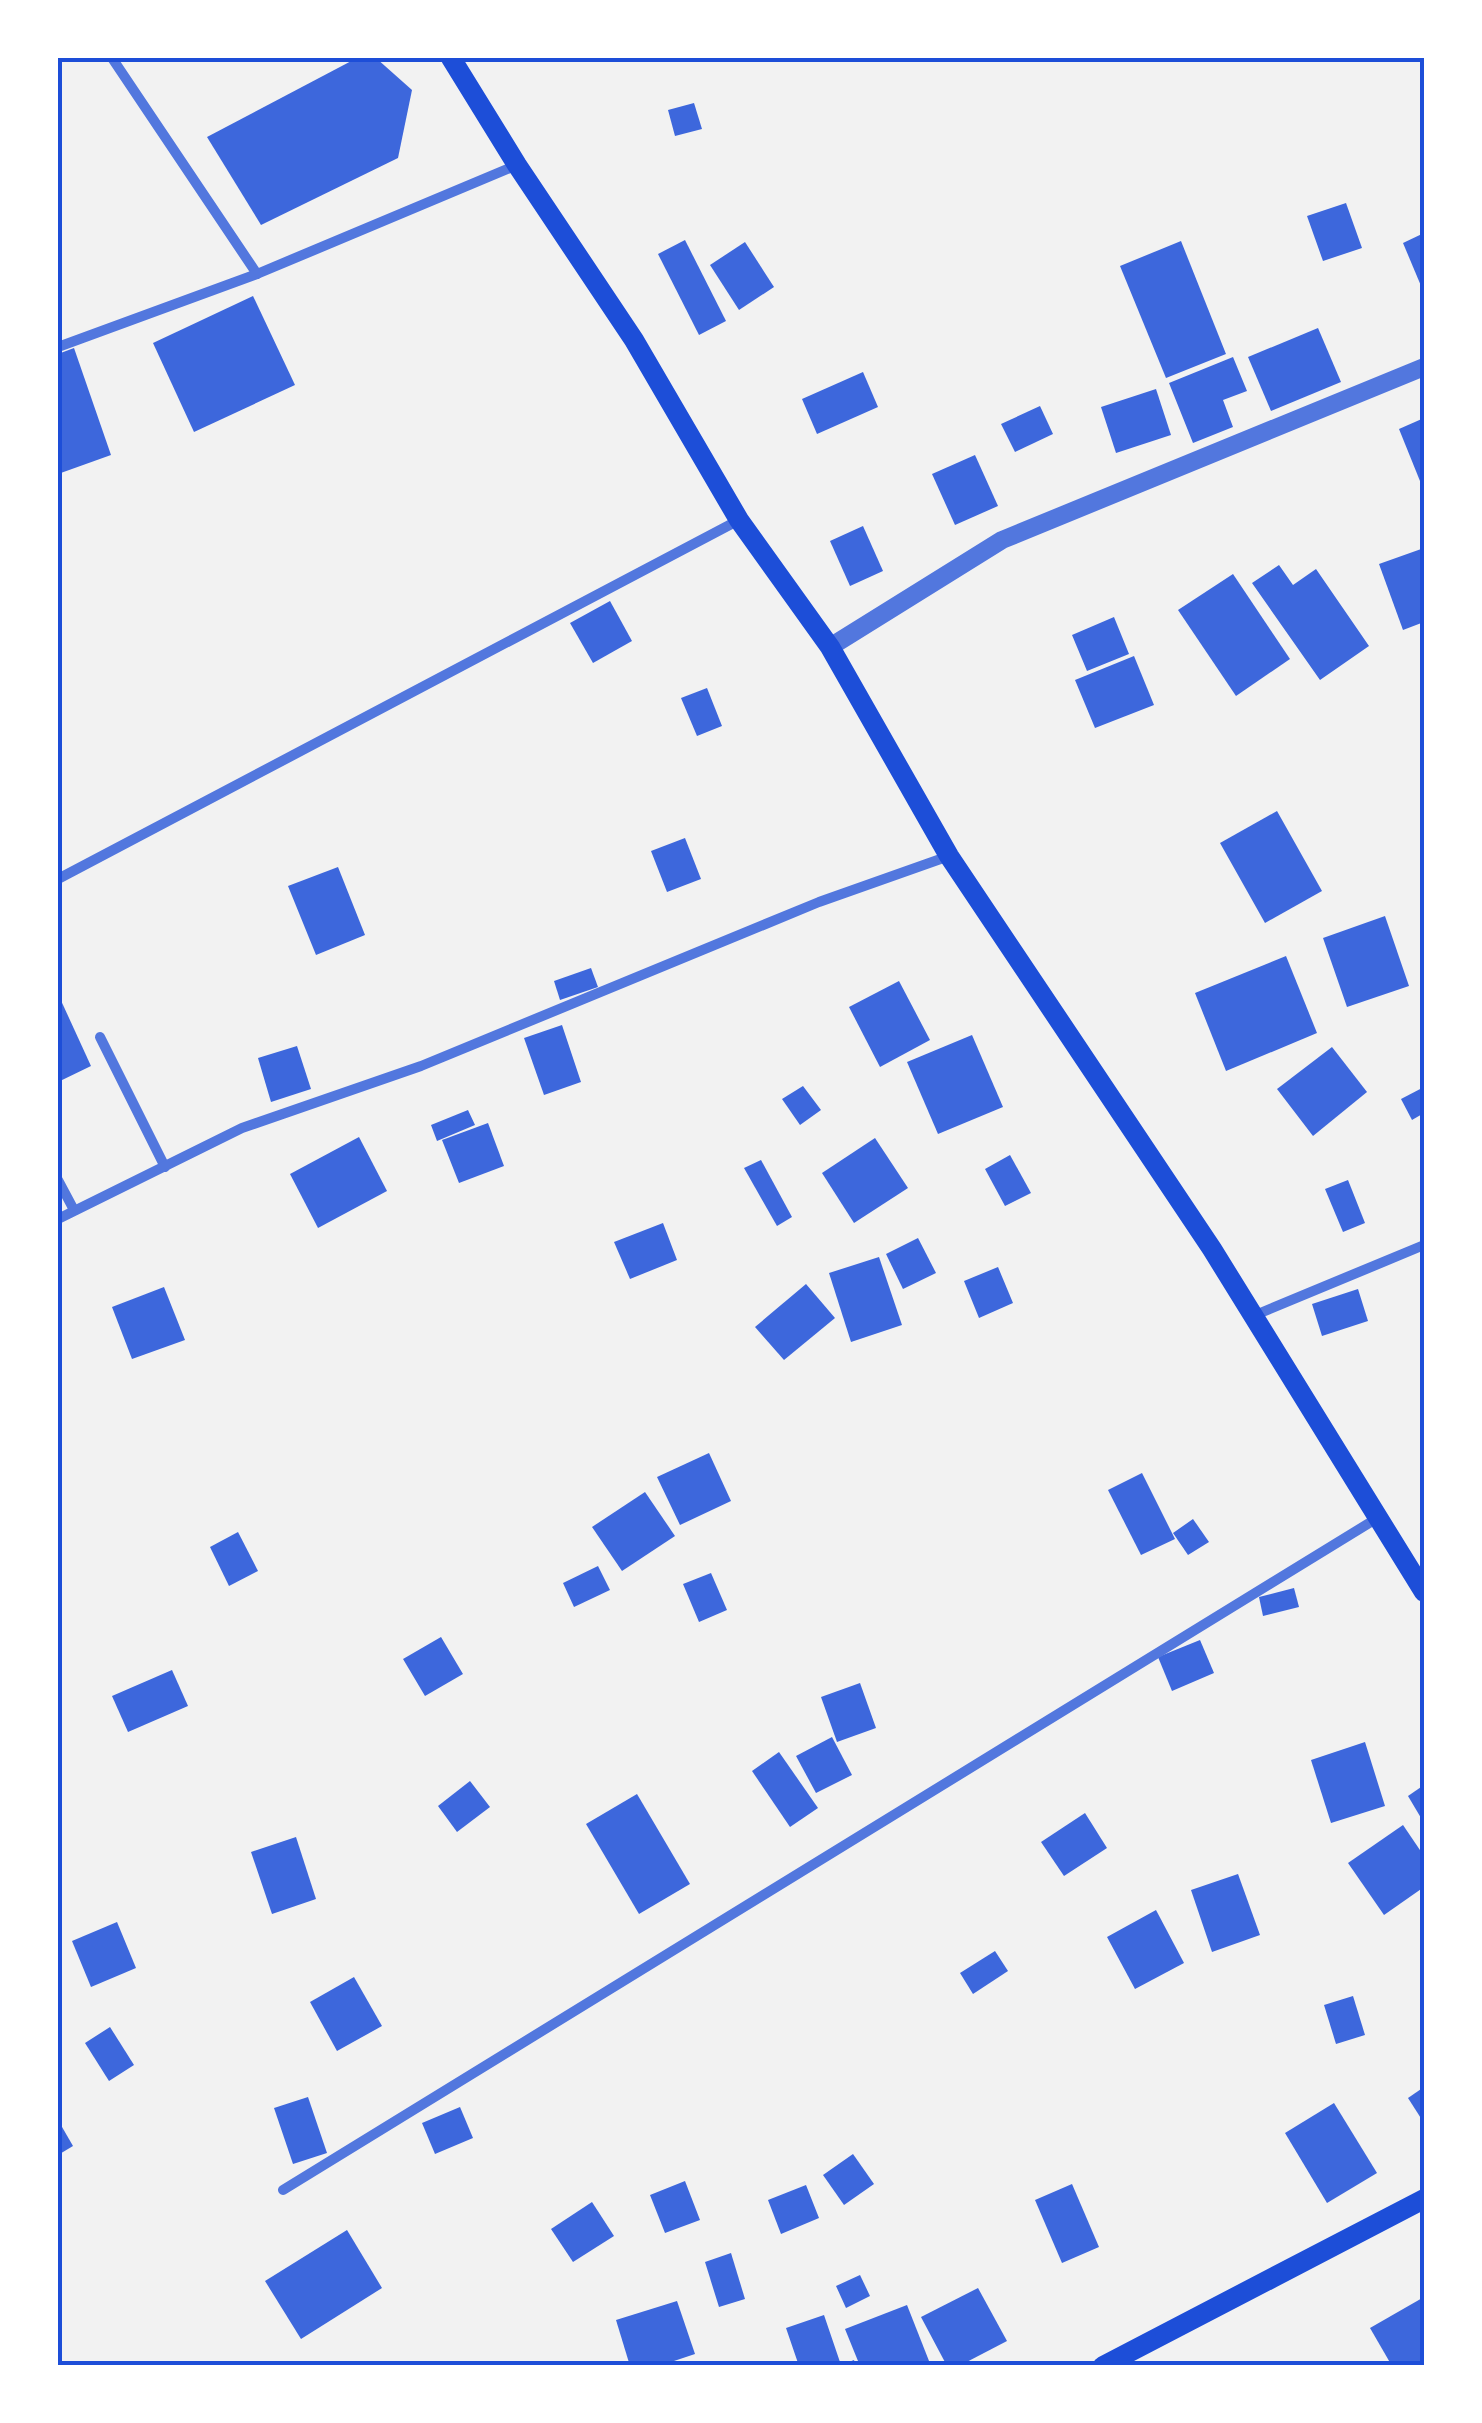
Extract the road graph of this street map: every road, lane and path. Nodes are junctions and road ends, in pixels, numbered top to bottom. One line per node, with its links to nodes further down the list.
1 (112, 58): 4 (street)
2 (452, 58): 3 (main road)
3 (517, 165): 4 (street); 7 (main road)
4 (257, 274): 5 (street)
5 (58, 346)
6 (1424, 367): 8 (street)
7 (739, 520): 8 (main road); 10 (street)
8 (830, 647): 9 (main road)
9 (949, 856): 12 (street); 17 (main road)
10 (58, 879)
11 (100, 1037): 12 (street)
12 (165, 1166): 14 (street)
13 (58, 1180): 14 (street)
14 (74, 1210): 15 (street)
15 (58, 1218)
16 (1424, 1245): 17 (street)
17 (1253, 1316): 18 (main road)
18 (1379, 1517): 19 (main road); 20 (street)
19 (1424, 1592)
20 (283, 2190)
21 (1424, 2199): 22 (main road)
22 (1103, 2366)

